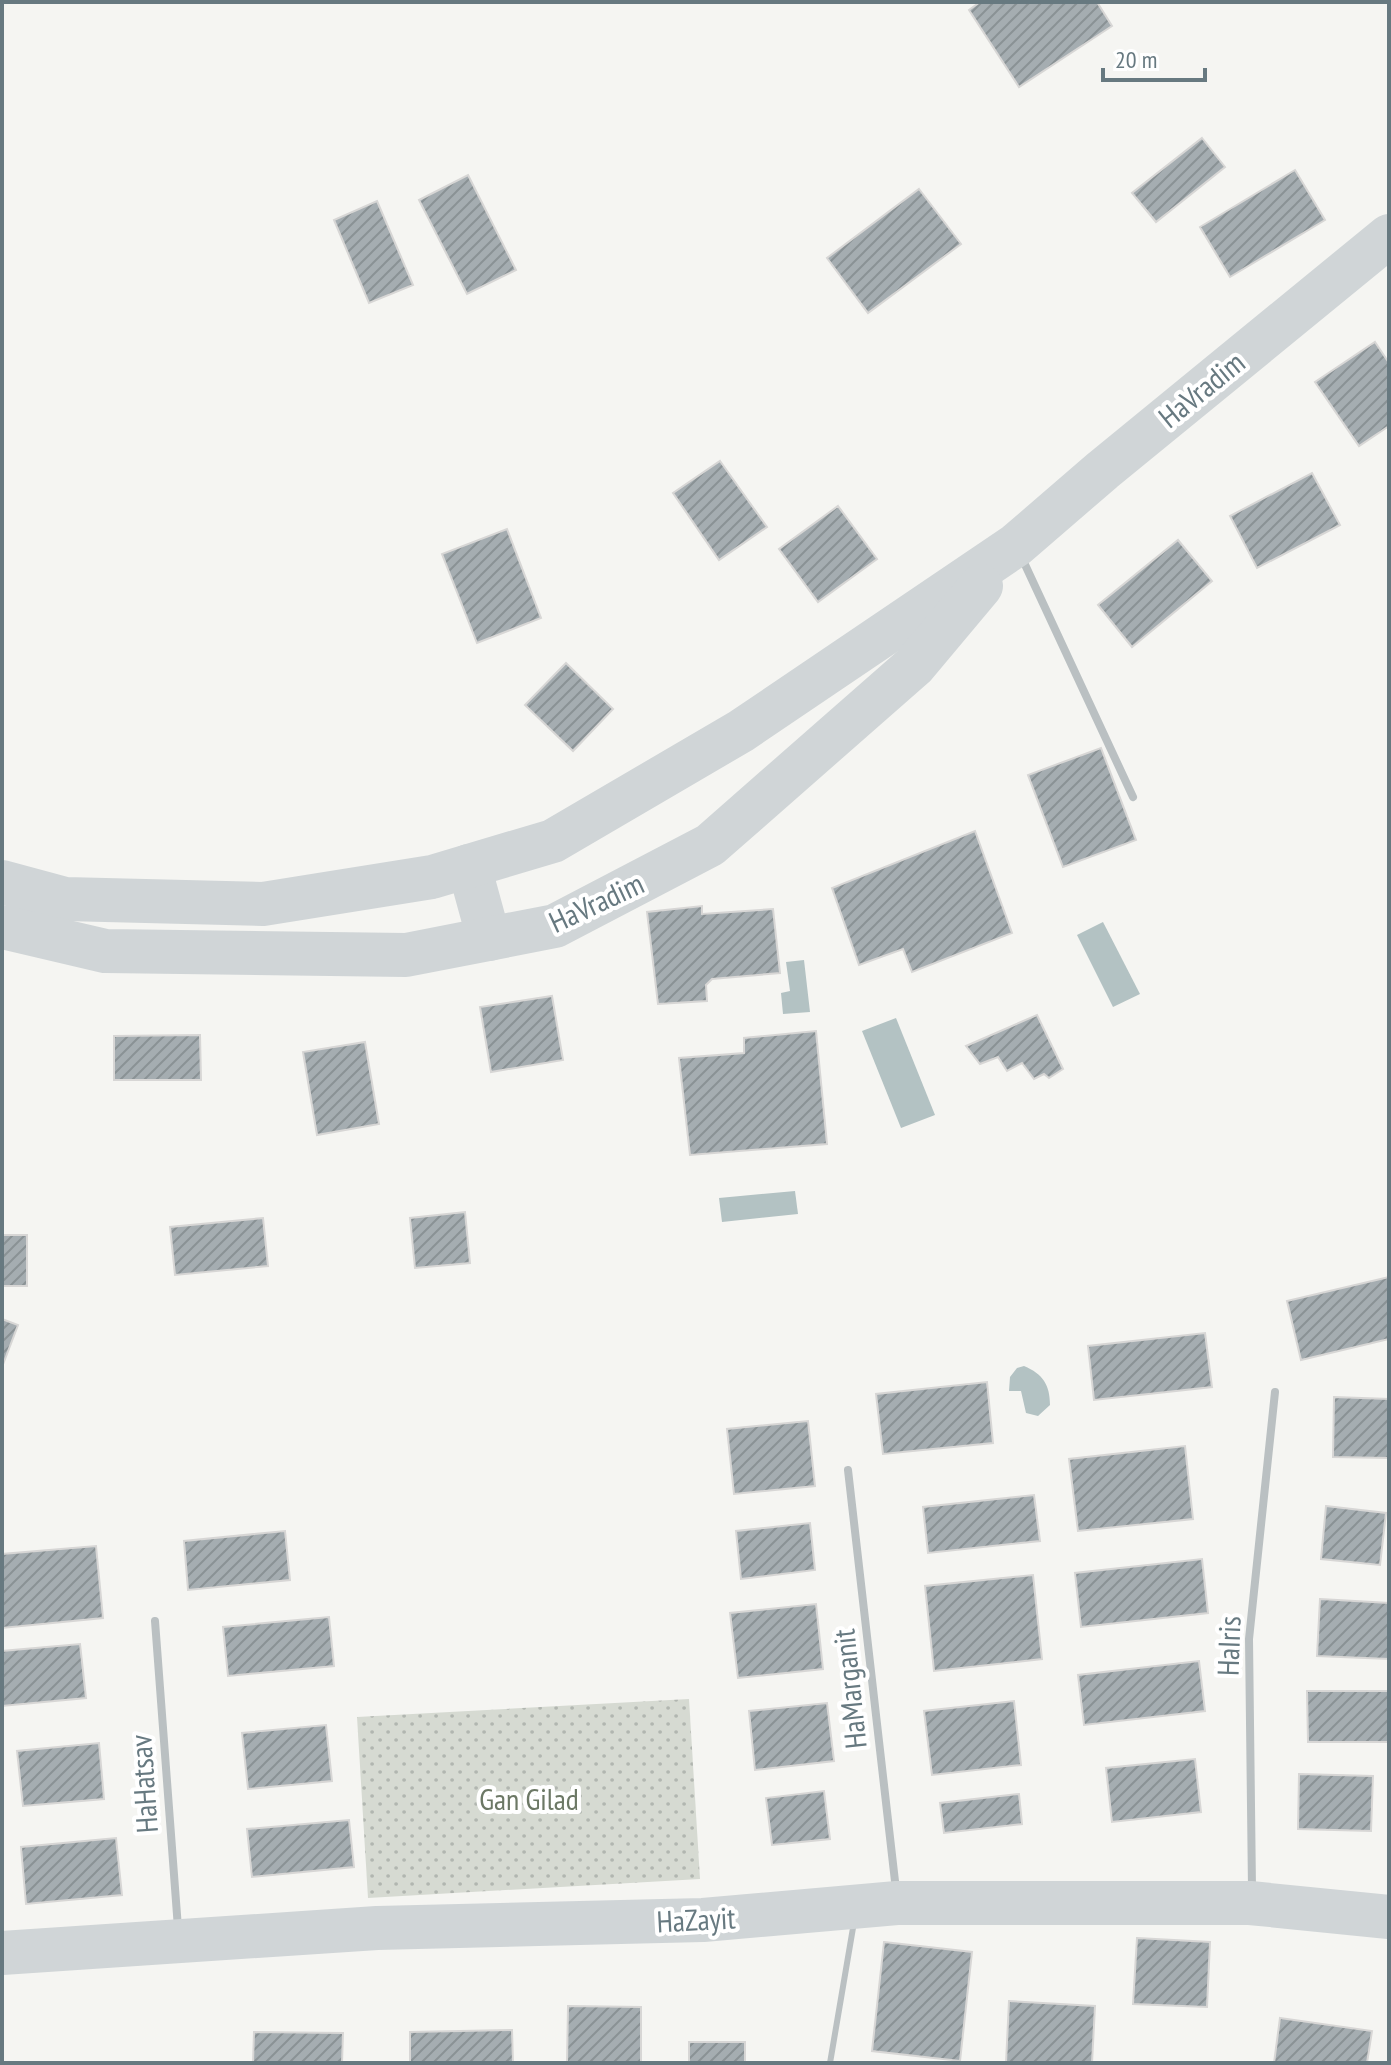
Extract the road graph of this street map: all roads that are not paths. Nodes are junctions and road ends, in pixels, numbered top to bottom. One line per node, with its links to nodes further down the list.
1 (1389, 236): 2 (street, HaVradim)
2 (1016, 545): 3 (street); 4 (street, HaVradim); 7 (street, HaVradim)
3 (1133, 797)
4 (469, 866): 5 (street, HaVradim); 7 (street)
5 (2, 882)
6 (2, 927): 7 (street, HaVradim)
7 (489, 939)
8 (1275, 1392): 11 (street, HaIris)
9 (848, 1470): 12 (street, HaMarganit)
10 (155, 1621): 14 (street, HaHatsav)
11 (1250, 1903): 12 (street, HaZayit); 13 (street, HaZayit)
12 (877, 1905): 14 (street, HaZayit); 16 (lane)
13 (1389, 1917)
14 (179, 1943): 15 (street, HaZayit)
15 (2, 1953)
16 (830, 2063)

